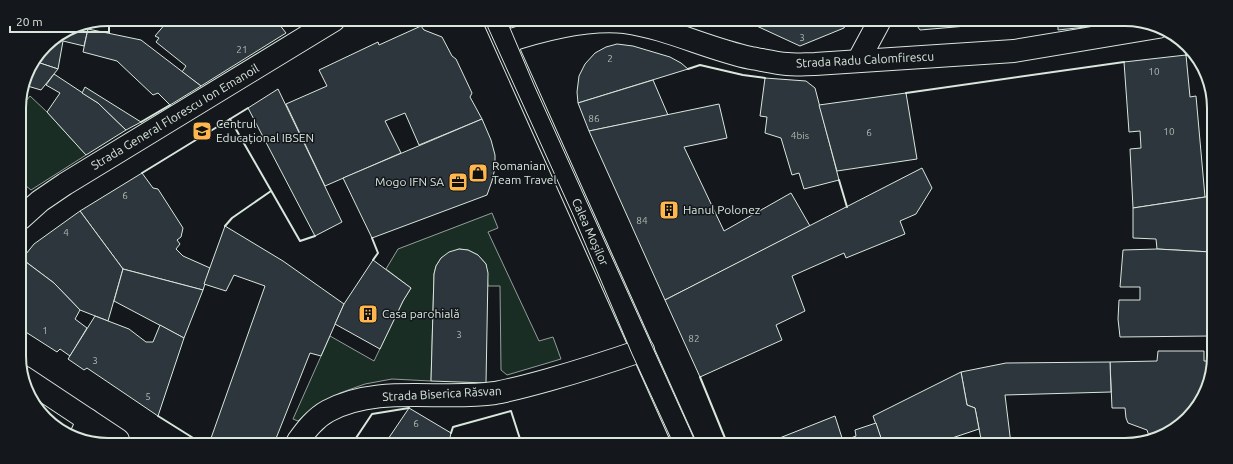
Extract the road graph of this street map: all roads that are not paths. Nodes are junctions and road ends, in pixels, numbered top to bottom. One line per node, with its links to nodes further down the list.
1 (324, 26): 9 (street, Strada General Florescu Ion Emanoil)
2 (497, 26): 7 (street, Calea Moșilor)
3 (569, 26): 7 (street, Strada Radu Calomfirescu)
4 (644, 26): 8 (street, Strada Radu Calomfirescu)
5 (877, 26): 8 (street)
6 (1146, 29): 8 (street, Strada Radu Calomfirescu)
7 (505, 42): 10 (street, Calea Moșilor)
8 (858, 61)
9 (26, 213)
10 (643, 350): 15 (street, Strada Biserica Răsvan); 16 (street, Calea Moșilor)
11 (30, 382): 12 (street)
12 (88, 420): 13 (street); 14 (street)
13 (82, 434)
14 (115, 438)
15 (300, 438)
16 (682, 438)

